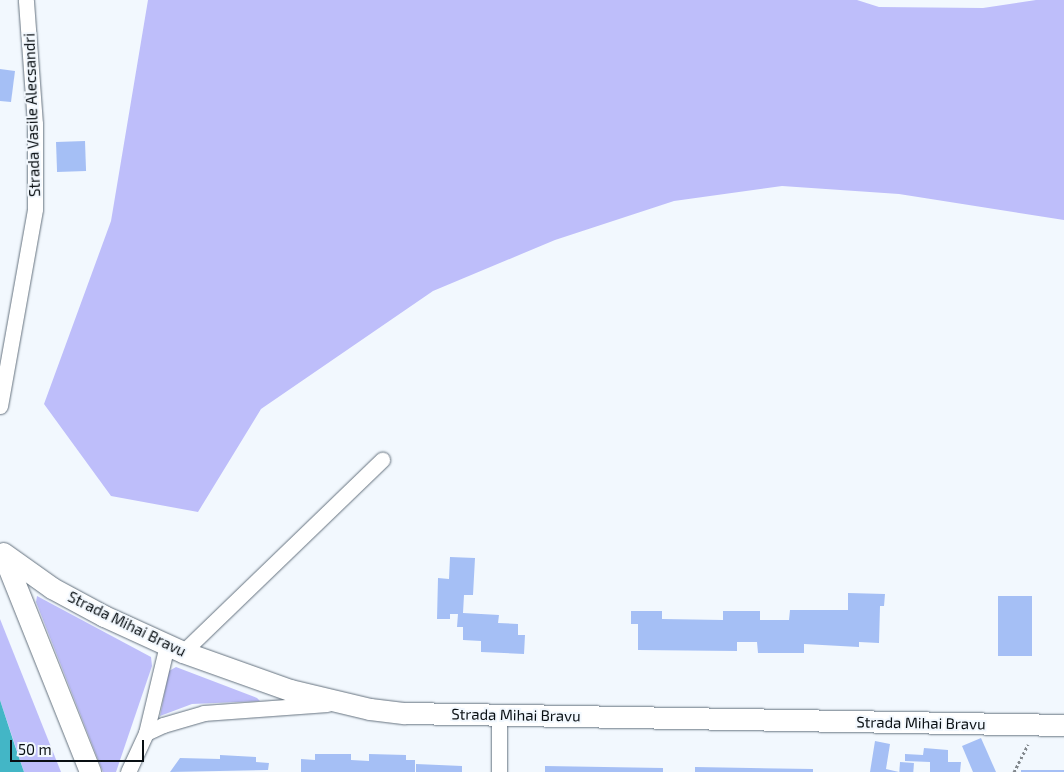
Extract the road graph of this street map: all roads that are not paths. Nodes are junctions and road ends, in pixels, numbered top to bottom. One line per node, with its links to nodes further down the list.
1 (26, 0): 2 (street, Strada Vasile Alecsandri)
2 (0, 406)
3 (382, 460): 5 (street)
4 (1, 549): 5 (main road, Strada Mihai Bravu); 10 (main road)
5 (175, 648): 6 (main road, Strada Mihai Bravu); 9 (street)
6 (341, 704): 7 (main road, Strada Mihai Bravu); 9 (street)
7 (500, 714): 8 (main road, Strada Mihai Bravu); 12 (street)
8 (1064, 725)
9 (146, 733): 11 (street)
10 (90, 772)
11 (128, 772)
12 (499, 772)

